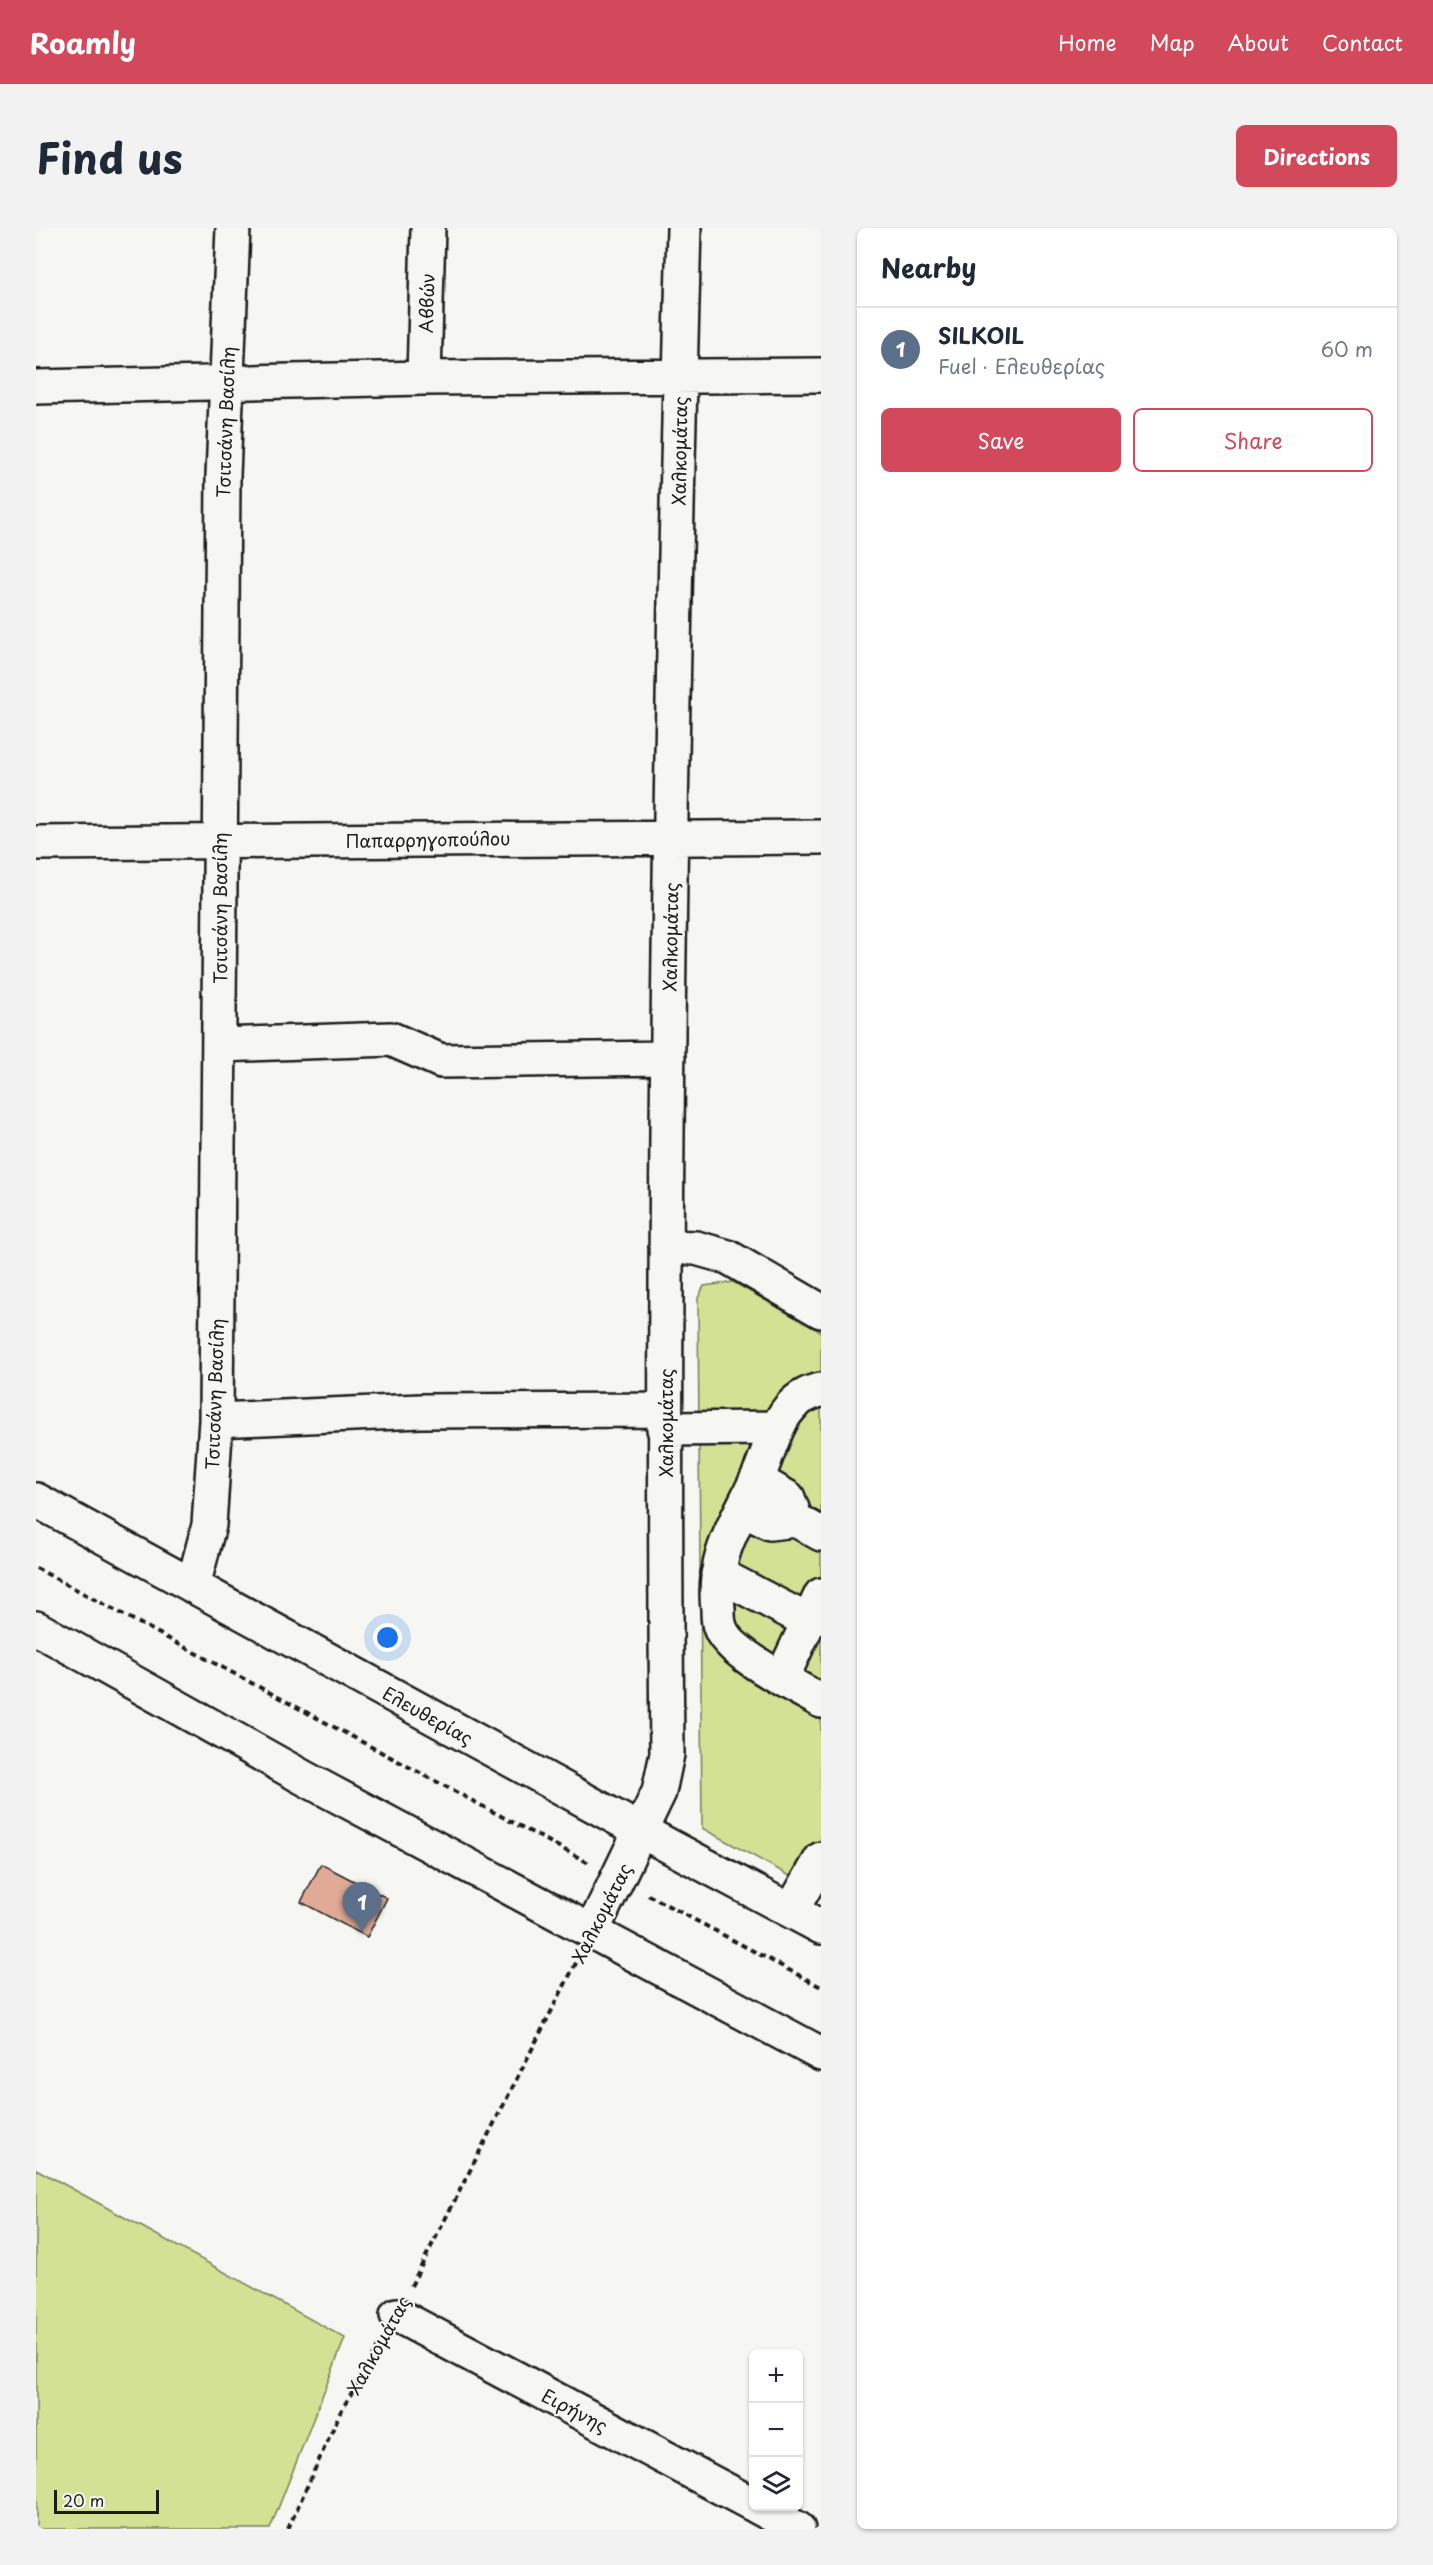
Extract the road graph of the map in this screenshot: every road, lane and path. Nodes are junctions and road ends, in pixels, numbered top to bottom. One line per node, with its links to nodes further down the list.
1 (232, 228): 7 (street, Τσιτσάνη Βασίλη)
2 (428, 228): 6 (street, Αββών)
3 (684, 228): 5 (street, Χαλκομάτας)
4 (821, 375): 5 (street)
5 (680, 377): 6 (street); 9 (street, Χαλκομάτας)
6 (424, 378): 7 (street)
7 (225, 383): 8 (street); 11 (street, Τσιτσάνη Βασίλη)
8 (36, 387)
9 (672, 837): 10 (street, Παπαρρηγοπούλου); 11 (street, Παπαρρηγοπούλου); 14 (street, Χαλκομάτας)
10 (821, 837)
11 (219, 841): 12 (street, Παπαρρηγοπούλου); 13 (street, Τσιτσάνη Βασίλη)
12 (36, 843)
13 (219, 1045): 14 (street); 19 (street, Τσιτσάνη Βασίλη)
14 (668, 1058): 15 (street, Χαλκομάτας)
15 (666, 1247): 16 (street); 18 (street, Χαλκομάτας)
16 (821, 1311)
17 (821, 1390): 20 (street)
18 (664, 1419): 19 (street); 20 (street); 32 (street, Χαλκομάτας)
19 (216, 1420): 27 (street, Τσιτσάνη Βασίλη)
20 (778, 1425): 21 (street)
21 (757, 1480): 23 (street); 24 (street)
22 (36, 1500): 27 (street, Ελευθερίας)
23 (742, 1509): 24 (street); 26 (street)
24 (808, 1527)
25 (36, 1568): 34 (path)
26 (718, 1574): 28 (street); 30 (street)
27 (193, 1586): 32 (street, Ελευθερίας)
28 (815, 1608): 30 (street)
29 (36, 1628): 37 (street)
30 (782, 1678): 31 (street)
31 (821, 1701)
32 (641, 1831): 34 (street, Χαλκομάτας); 35 (street, Ελευθερίας)
33 (821, 1859): 35 (street)
34 (618, 1878): 37 (street, Χαλκομάτας); 38 (path)
35 (791, 1911): 36 (street, Ελευθερίας)
36 (821, 1927)
37 (592, 1931): 39 (street); 40 (path, Χαλκομάτας)
38 (821, 1987)
39 (821, 2054)
40 (397, 2315): 41 (street, Ειρήνης); 43 (path, Χαλκομάτας)
41 (749, 2503)
42 (764, 2511): 44 (street, Ειρήνης)
43 (288, 2529)
44 (798, 2529)

